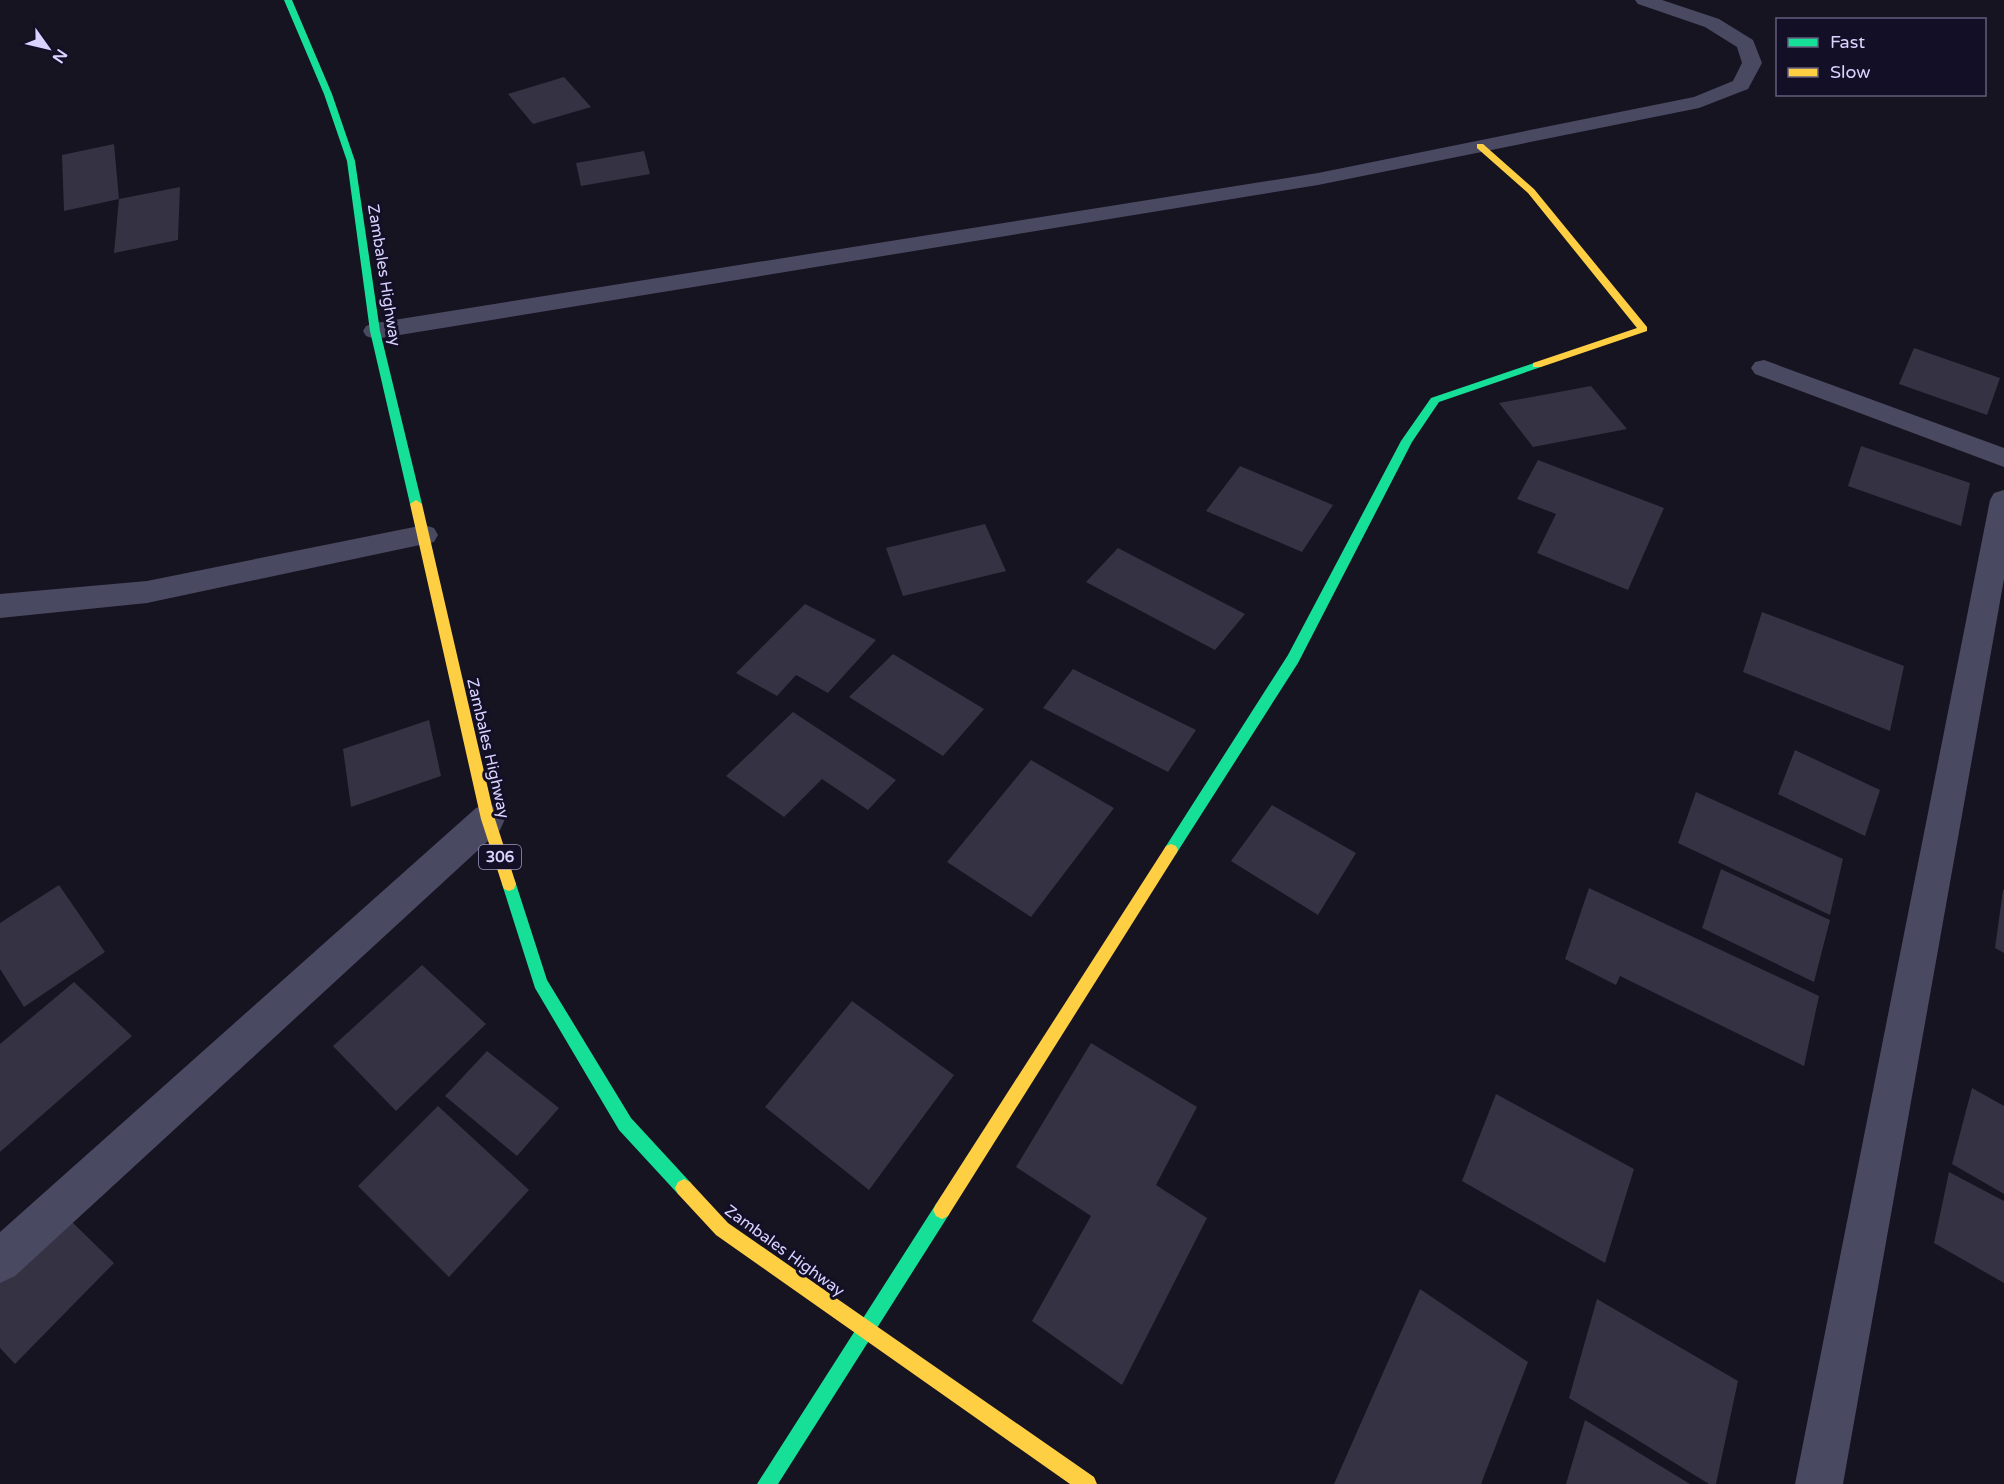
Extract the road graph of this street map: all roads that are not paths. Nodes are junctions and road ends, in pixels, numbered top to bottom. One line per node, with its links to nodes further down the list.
1 (288, 0): 4 (main road, Zambales Highway / 306)
2 (1644, 0): 3 (street)
3 (1480, 146): 4 (street); 12 (main road)
4 (375, 332): 8 (main road, Zambales Highway / 306)
5 (1764, 368): 6 (street)
6 (2004, 458)
7 (2004, 500): 15 (street)
8 (424, 535): 9 (street); 10 (main road, Zambales Highway / 306)
9 (0, 606)
10 (488, 819): 11 (street); 12 (main road, Zambales Highway / 306)
11 (0, 1261)
12 (867, 1328): 13 (main road); 14 (main road, Zambales Highway / 306)
13 (767, 1484)
14 (1087, 1484)
15 (1819, 1484)

